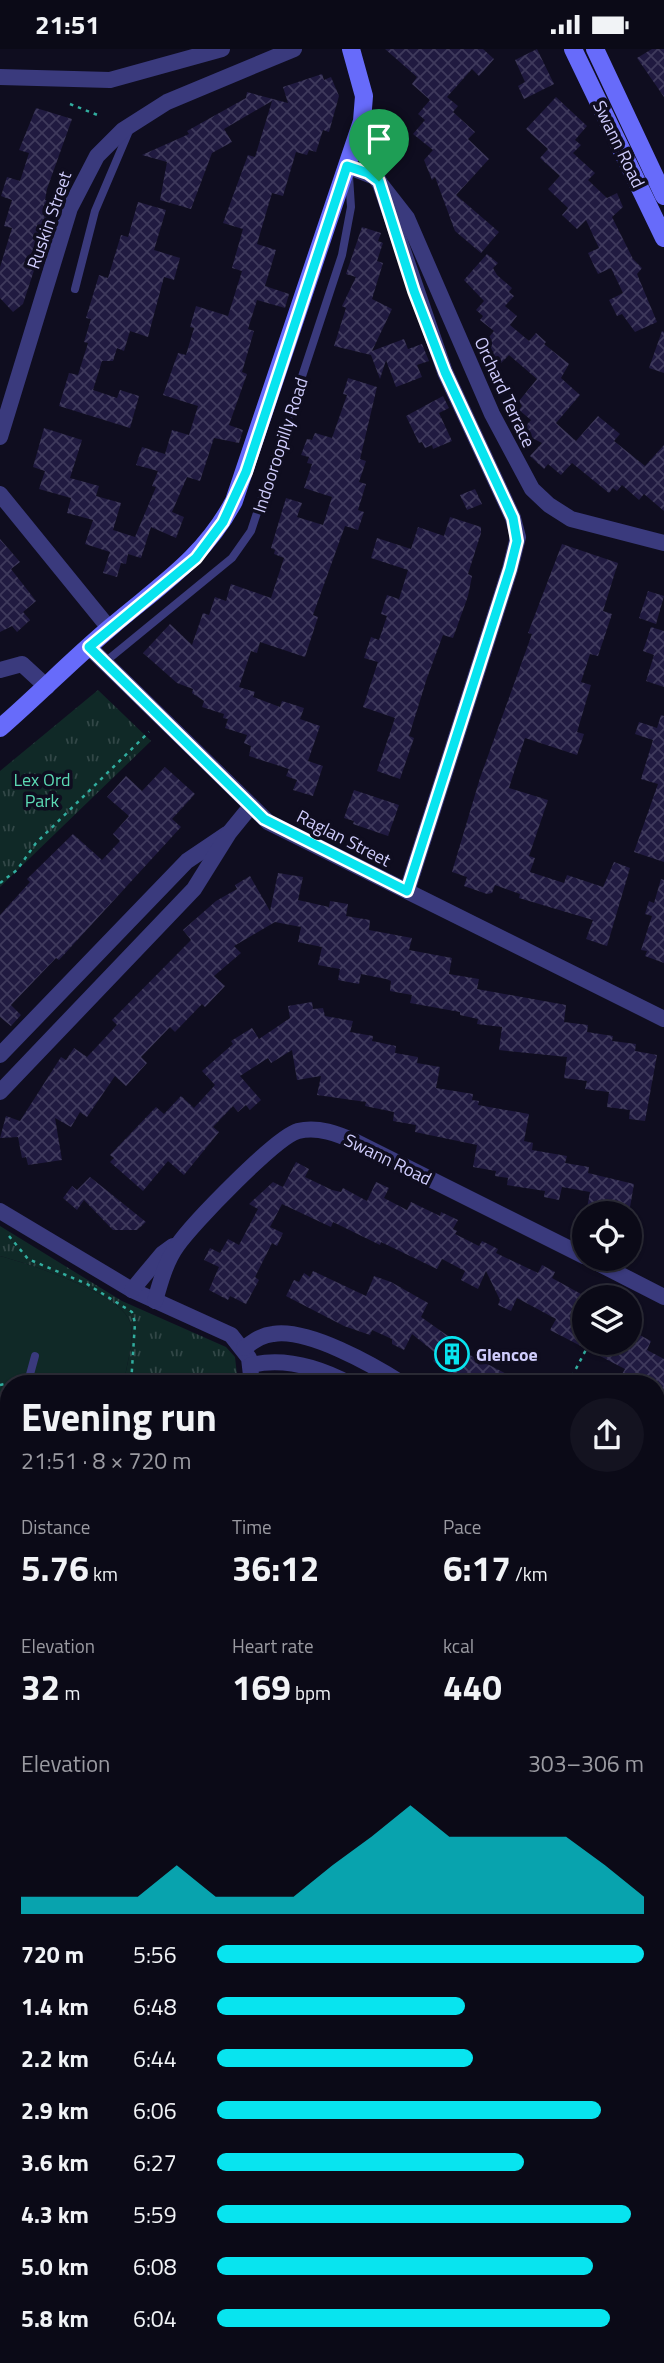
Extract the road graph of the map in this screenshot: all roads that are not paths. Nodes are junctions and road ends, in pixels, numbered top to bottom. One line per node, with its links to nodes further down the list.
1 (222, 49): 6 (street)
2 (294, 49): 7 (street, Ruskin Street)
3 (351, 49): 8 (main road, Indooroopilly Road)
4 (573, 49): 11 (main road, Swann Road)
5 (594, 49): 10 (main road, Swann Road)
6 (0, 77)
7 (134, 122): 12 (lane); 13 (street, Ruskin Street)
8 (347, 166): 9 (street, Orchard Terrace); 16 (main road, Indooroopilly Road); 18 (lane, Indooroopilly Road)
9 (379, 181): 15 (street, Orchard Terrace); 24 (street)
10 (664, 196)
11 (664, 239)
12 (75, 289)
13 (0, 437)
14 (0, 494): 16 (street)
15 (664, 543)
16 (110, 628): 17 (main road, Indooroopilly Road)
17 (89, 647): 18 (street, Raglan Street); 20 (main road, Indooroopilly Road)
18 (104, 662): 22 (street, Raglan Street)
19 (0, 670): 20 (street)
20 (47, 687): 21 (main road, Indooroopilly Road)
21 (0, 728)
22 (251, 807): 23 (street); 24 (street, Raglan Street)
23 (229, 833): 26 (street); 27 (street)
24 (407, 891): 25 (street, Raglan Street)
25 (664, 1019)
26 (0, 1055)
27 (0, 1092)
28 (0, 1211): 32 (street)
29 (178, 1243): 30 (street, Swann Road); 32 (street, Swann Road); 34 (street, Swann Road)
30 (572, 1250)
31 (613, 1271): 33 (street, Swann Road)
32 (132, 1290): 34 (street)
33 (664, 1297)
34 (155, 1301): 35 (street)
35 (244, 1348): 37 (street); 41 (street)
36 (35, 1356): 38 (lane)
37 (251, 1365): 39 (street); 40 (street)
38 (33, 1375)
39 (252, 1375)
40 (327, 1375)
41 (387, 1375)

